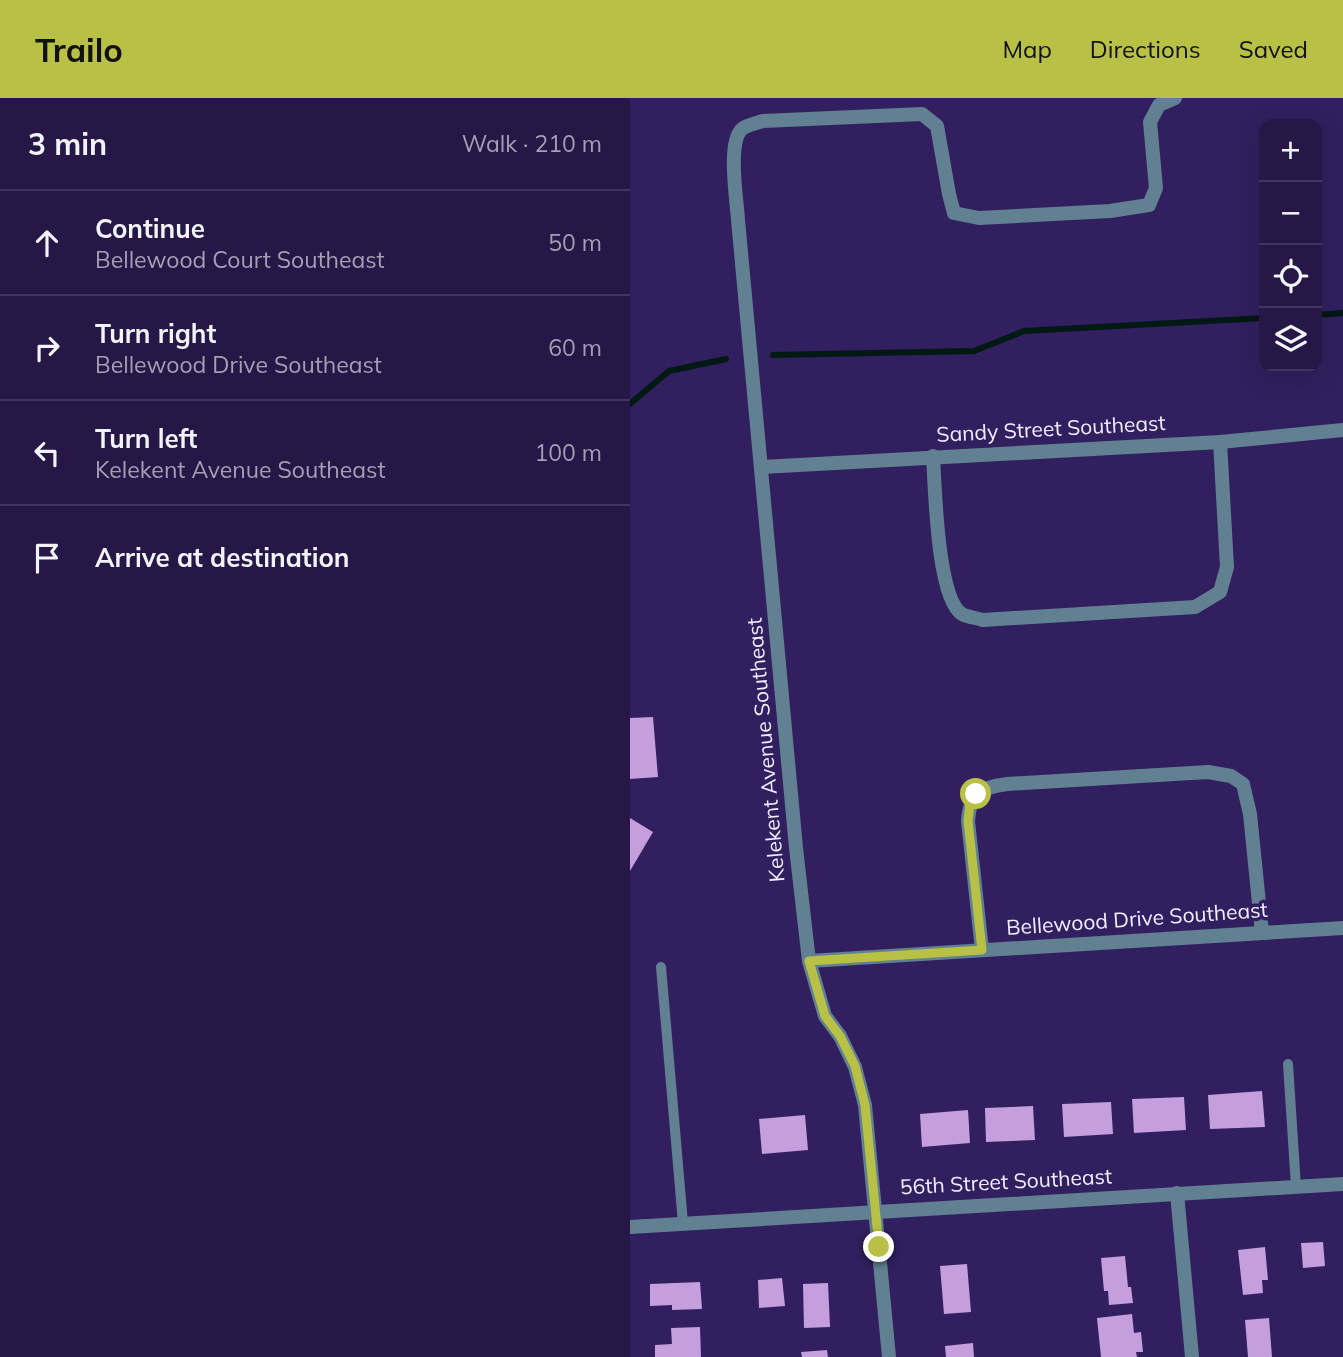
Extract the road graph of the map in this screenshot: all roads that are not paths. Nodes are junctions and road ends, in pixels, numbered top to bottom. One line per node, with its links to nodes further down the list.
1 (1175, 98): 5 (street, Kelekent Avenue Southeast)
2 (1343, 430): 3 (street, Sandy Street Southeast)
3 (1220, 442): 4 (street, Sandy Street Southeast); 4 (street)
4 (933, 456): 5 (street, Sandy Street Southeast)
5 (762, 467): 9 (street, Kelekent Avenue Southeast)
6 (1343, 928): 7 (street, Bellewood Drive Southeast)
7 (1262, 933): 8 (street, Bellewood Drive Southeast); 8 (street)
8 (982, 950): 9 (street, Bellewood Drive Southeast)
9 (809, 961): 15 (street, Kelekent Avenue Southeast)
10 (661, 967): 16 (lane)
11 (1288, 1064): 13 (lane)
12 (1343, 1184): 13 (street, 56th Street Southeast)
13 (1296, 1187): 14 (street, 56th Street Southeast)
14 (1177, 1193): 15 (street, 56th Street Southeast); 19 (street)
15 (875, 1210): 16 (street, 56th Street Southeast); 18 (street, Kelekent Avenue Southeast)
16 (682, 1223): 17 (street, 56th Street Southeast)
17 (630, 1227)
18 (889, 1357)
19 (1192, 1357)

